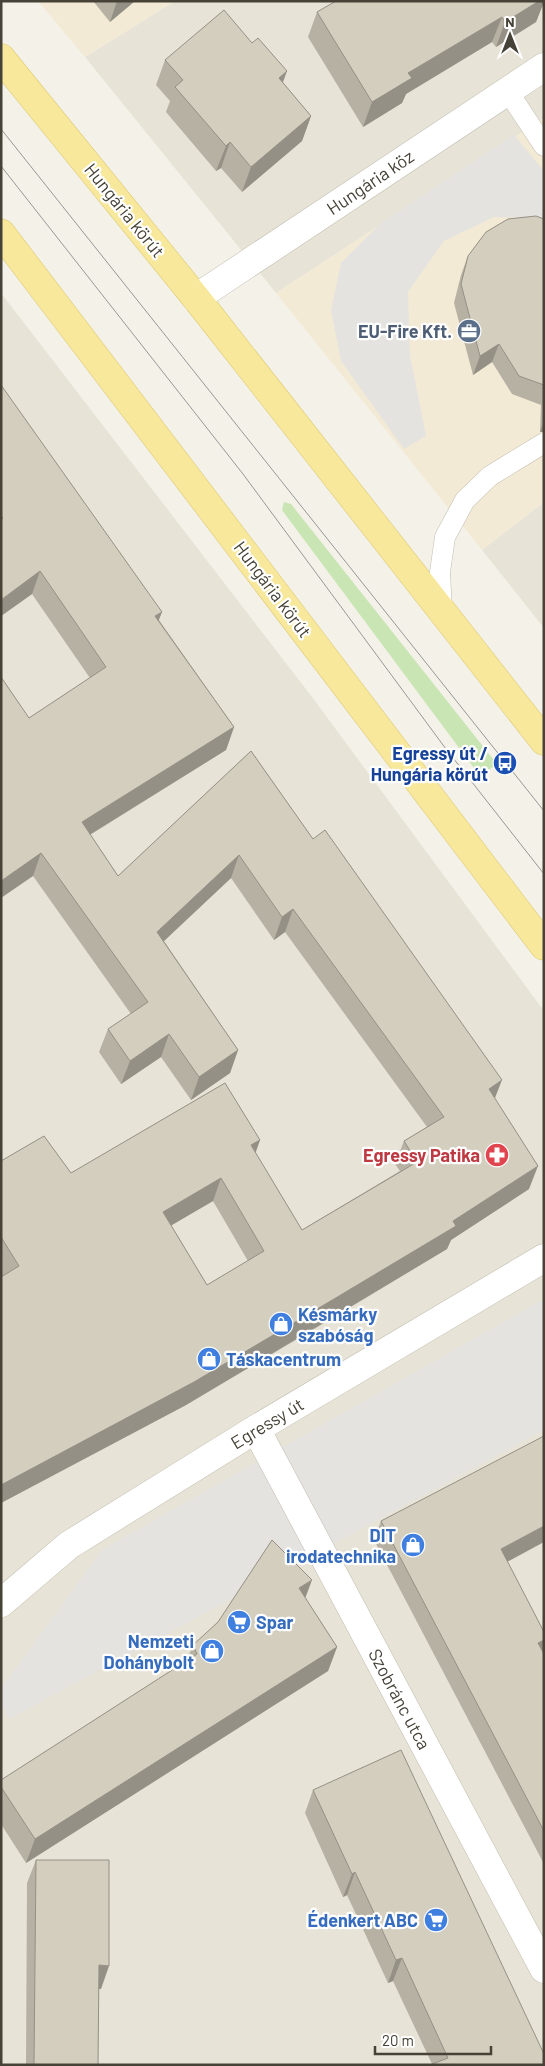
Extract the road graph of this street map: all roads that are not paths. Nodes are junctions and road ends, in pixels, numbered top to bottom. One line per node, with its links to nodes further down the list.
1 (1, 58): 6 (main road, Hungária körút)
2 (544, 67): 3 (street, Hungária köz)
3 (507, 90): 4 (lane); 6 (street, Hungária köz)
4 (544, 146)
5 (1, 233): 10 (main road, Hungária körút)
6 (196, 298): 8 (main road, Hungária körút)
7 (544, 443): 8 (lane)
8 (442, 611): 9 (main road, Hungária körút)
9 (544, 741)
10 (544, 946)
11 (544, 1258): 12 (street, Egressy út)
12 (256, 1429): 13 (street, Egressy út); 14 (street, Szobránc utca)
13 (1, 1603)
14 (544, 1969)

